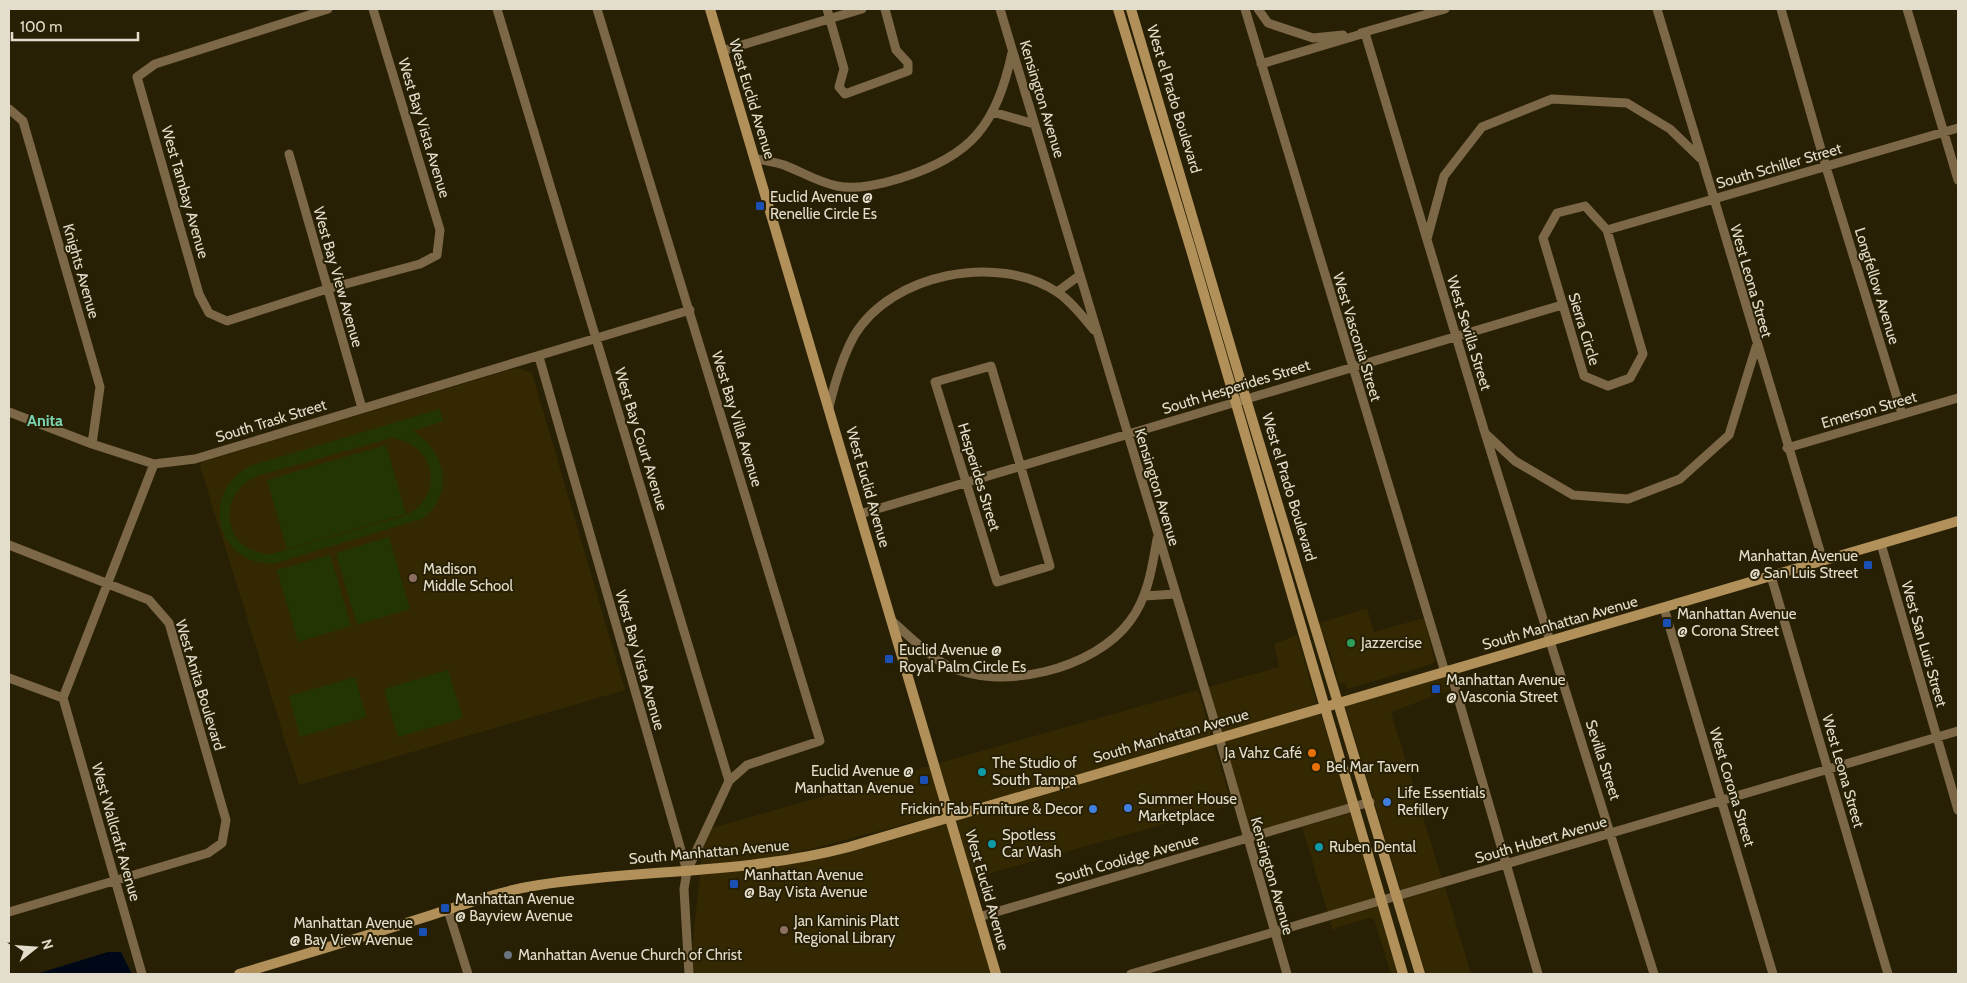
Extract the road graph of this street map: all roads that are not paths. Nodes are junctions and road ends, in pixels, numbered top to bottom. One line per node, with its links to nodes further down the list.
1 (328, 9): 41 (street, West Tambay Avenue)
2 (373, 9): 41 (street, West Bay Vista Avenue)
3 (497, 9): 47 (street, West Bay Court Avenue)
4 (597, 9): 44 (street, West Bay Villa Avenue)
5 (710, 9): 21 (street, West Euclid Avenue)
6 (827, 9): 18 (street)
7 (862, 9): 18 (street)
8 (885, 9): 18 (street)
9 (1000, 9): 20 (street, Kensington Avenue)
10 (1118, 9): 24 (street, West el Prado Boulevard)
11 (1131, 9): 23 (street, West el Prado Boulevard)
12 (1245, 9): 22 (street, West Vasconia Street)
13 (1258, 9): 19 (street)
14 (1445, 9): 19 (street)
15 (1657, 9): 32 (street, West Leona Street)
16 (1781, 9): 33 (street, Longfellow Avenue)
17 (1907, 9): 29 (street)
18 (829, 19): 21 (street)
19 (1365, 33): 22 (street); 37 (street, West Sevilla Street)
20 (1013, 50): 26 (street); 27 (street, Kensington Avenue)
21 (722, 51): 31 (street, West Euclid Avenue)
22 (1261, 64): 50 (street, West Vasconia Street)
23 (1157, 95): 24 (street); 38 (street, West el Prado Boulevard)
24 (1145, 100): 39 (street, West el Prado Boulevard)
25 (11, 110): 60 (street, Knights Avenue)
26 (993, 112): 27 (street); 31 (street)
27 (1034, 124): 40 (street, Kensington Avenue)
28 (1958, 128): 29 (street, South Schiller Street)
29 (1944, 132): 33 (street, South Schiller Street); 34 (street)
30 (289, 154): 41 (street, West Bay View Avenue)
31 (754, 158): 54 (street, West Euclid Avenue)
32 (1700, 158): 35 (street, West Leona Street); 37 (street)
33 (1826, 167): 35 (street, South Schiller Street); 57 (street, Longfellow Avenue)
34 (1958, 180)
35 (1713, 199): 36 (street, South Schiller Street); 48 (street, West Leona Street)
36 (1607, 230): 43 (street, Sierra Circle); 43 (street, Sierra Circle)
37 (1427, 239): 46 (street, West Sevilla Street)
38 (1202, 246): 39 (street); 52 (street, West el Prado Boulevard)
39 (1191, 250): 53 (street, West el Prado Boulevard)
40 (1080, 275): 42 (street); 45 (street, Kensington Avenue)
41 (327, 290): 55 (street, West Bay View Avenue)
42 (1058, 292): 45 (street); 54 (street)
43 (1562, 305): 46 (street, South Hesperides Street)
44 (690, 310): 47 (street, South Trask Street); 93 (street, West Bay Villa Avenue)
45 (1096, 332): 59 (street, Kensington Avenue)
46 (1456, 335): 50 (street, South Hesperides Street); 58 (street, West Sevilla Street)
47 (596, 338): 49 (street, South Trask Street); 93 (street, West Bay Court Avenue)
48 (1756, 347): 58 (street); 61 (street, West Leona Street)
49 (539, 357): 55 (street, South Trask Street); 102 (street, West Bay Vista Avenue)
50 (1351, 366): 52 (street, South Hesperides Street); 82 (street, West Vasconia Street)
51 (1958, 398): 57 (street, Emerson Street)
52 (1246, 399): 53 (street, South Hesperides Street); 67 (street, West el Prado Boulevard)
53 (1235, 402): 59 (street, South Hesperides Street); 68 (street, West el Prado Boulevard)
54 (829, 407): 65 (street, West Euclid Avenue)
55 (362, 408): 62 (street, South Trask Street)
56 (9, 412): 60 (street)
57 (1902, 414): 61 (street, Emerson Street)
58 (1485, 433): 79 (street, West Sevilla Street)
59 (1127, 434): 63 (street, South Hesperides Street); 69 (street, Kensington Avenue)
60 (92, 444): 62 (street)
61 (1787, 448): 72 (street, West Leona Street)
62 (154, 464): 74 (street)
63 (1020, 466): 64 (street, South Hesperides Street); 64 (street, Hesperides Street); 64 (street, Hesperides Street)
64 (968, 483): 65 (street, South Hesperides Street)
65 (860, 514): 78 (street, West Euclid Avenue)
66 (1958, 521): 70 (street, South Manhattan Avenue)
67 (1286, 528): 68 (street); 80 (street, West el Prado Boulevard)
68 (1272, 532): 81 (street, West el Prado Boulevard)
69 (1157, 536): 75 (street, Kensington Avenue); 76 (street)
70 (1881, 544): 72 (street, South Manhattan Avenue); 88 (street, West San Luis Street)
71 (9, 545): 74 (street, West Anita Boulevard)
72 (1822, 561): 73 (street, South Manhattan Avenue)
73 (1771, 576): 77 (street, South Manhattan Avenue); 92 (street, West Leona Street)
74 (108, 582): 84 (street); 103 (street, West Anita Boulevard)
75 (1176, 594): 76 (street); 89 (street, Kensington Avenue)
76 (1144, 596): 78 (street)
77 (1664, 608): 79 (street, South Manhattan Avenue); 95 (street, West Corona Street)
78 (893, 622): 98 (street, West Euclid Avenue)
79 (1551, 641): 82 (street, South Manhattan Avenue); 99 (street, Sevilla Street)
80 (1324, 653): 81 (street); 85 (street, West el Prado Boulevard)
81 (1309, 658): 86 (street, West el Prado Boulevard)
82 (1448, 671): 85 (street, South Manhattan Avenue); 101 (street, West Vasconia Street)
83 (9, 678): 84 (street)
84 (63, 698): 103 (street, West Wallcraft Avenue)
85 (1339, 702): 86 (street, South Manhattan Avenue); 90 (street, West el Prado Boulevard)
86 (1323, 707): 89 (street, South Manhattan Avenue); 91 (street, West el Prado Boulevard)
87 (1958, 731): 88 (street, South Hubert Avenue)
88 (1937, 738): 92 (street, South Hubert Avenue); 97 (street, West San Luis Street)
89 (1219, 739): 98 (street, South Manhattan Avenue); 100 (street, Kensington Avenue)
90 (1354, 752): 91 (street); 94 (street, West el Prado Boulevard)
91 (1339, 757): 96 (street, West el Prado Boulevard)
92 (1828, 771): 95 (street, South Hubert Avenue); 122 (street, West Leona Street)
93 (729, 782): 102 (street)
94 (1370, 802): 96 (street, South Coolidge Avenue); 104 (street, West el Prado Boulevard)
95 (1722, 802): 99 (street, South Hubert Avenue); 121 (street, West Corona Street)
96 (1354, 807): 100 (street, South Coolidge Avenue); 105 (street, West el Prado Boulevard)
97 (1958, 810)
98 (950, 817): 102 (street, South Manhattan Avenue); 108 (street, West Euclid Avenue)
99 (1612, 834): 101 (street, South Hubert Avenue); 120 (street, Sevilla Street)
100 (1247, 839): 108 (street, South Coolidge Avenue); 109 (street, Kensington Avenue)
101 (1506, 865): 104 (street, South Hubert Avenue); 119 (street, West Vasconia Street)
102 (687, 871): 106 (street, South Manhattan Avenue); 113 (street, West Bay Vista Avenue)
103 (116, 880): 107 (street); 110 (street, West Wallcraft Avenue)
104 (1398, 897): 105 (street, South Hubert Avenue); 118 (street, West el Prado Boulevard)
105 (1383, 901): 109 (street, South Hubert Avenue); 117 (street, West el Prado Boulevard)
106 (448, 910): 111 (street, South Manhattan Avenue); 112 (street)
107 (9, 912)
108 (979, 917): 114 (street, West Euclid Avenue)
109 (1274, 933): 115 (street, South Hubert Avenue); 116 (street, Kensington Avenue)
110 (142, 974)
111 (239, 974)
112 (468, 974)
113 (689, 974)
114 (996, 974)
115 (1131, 974)
116 (1287, 974)
117 (1403, 974)
118 (1420, 974)
119 (1538, 974)
120 (1654, 974)
121 (1774, 974)
122 (1888, 974)

